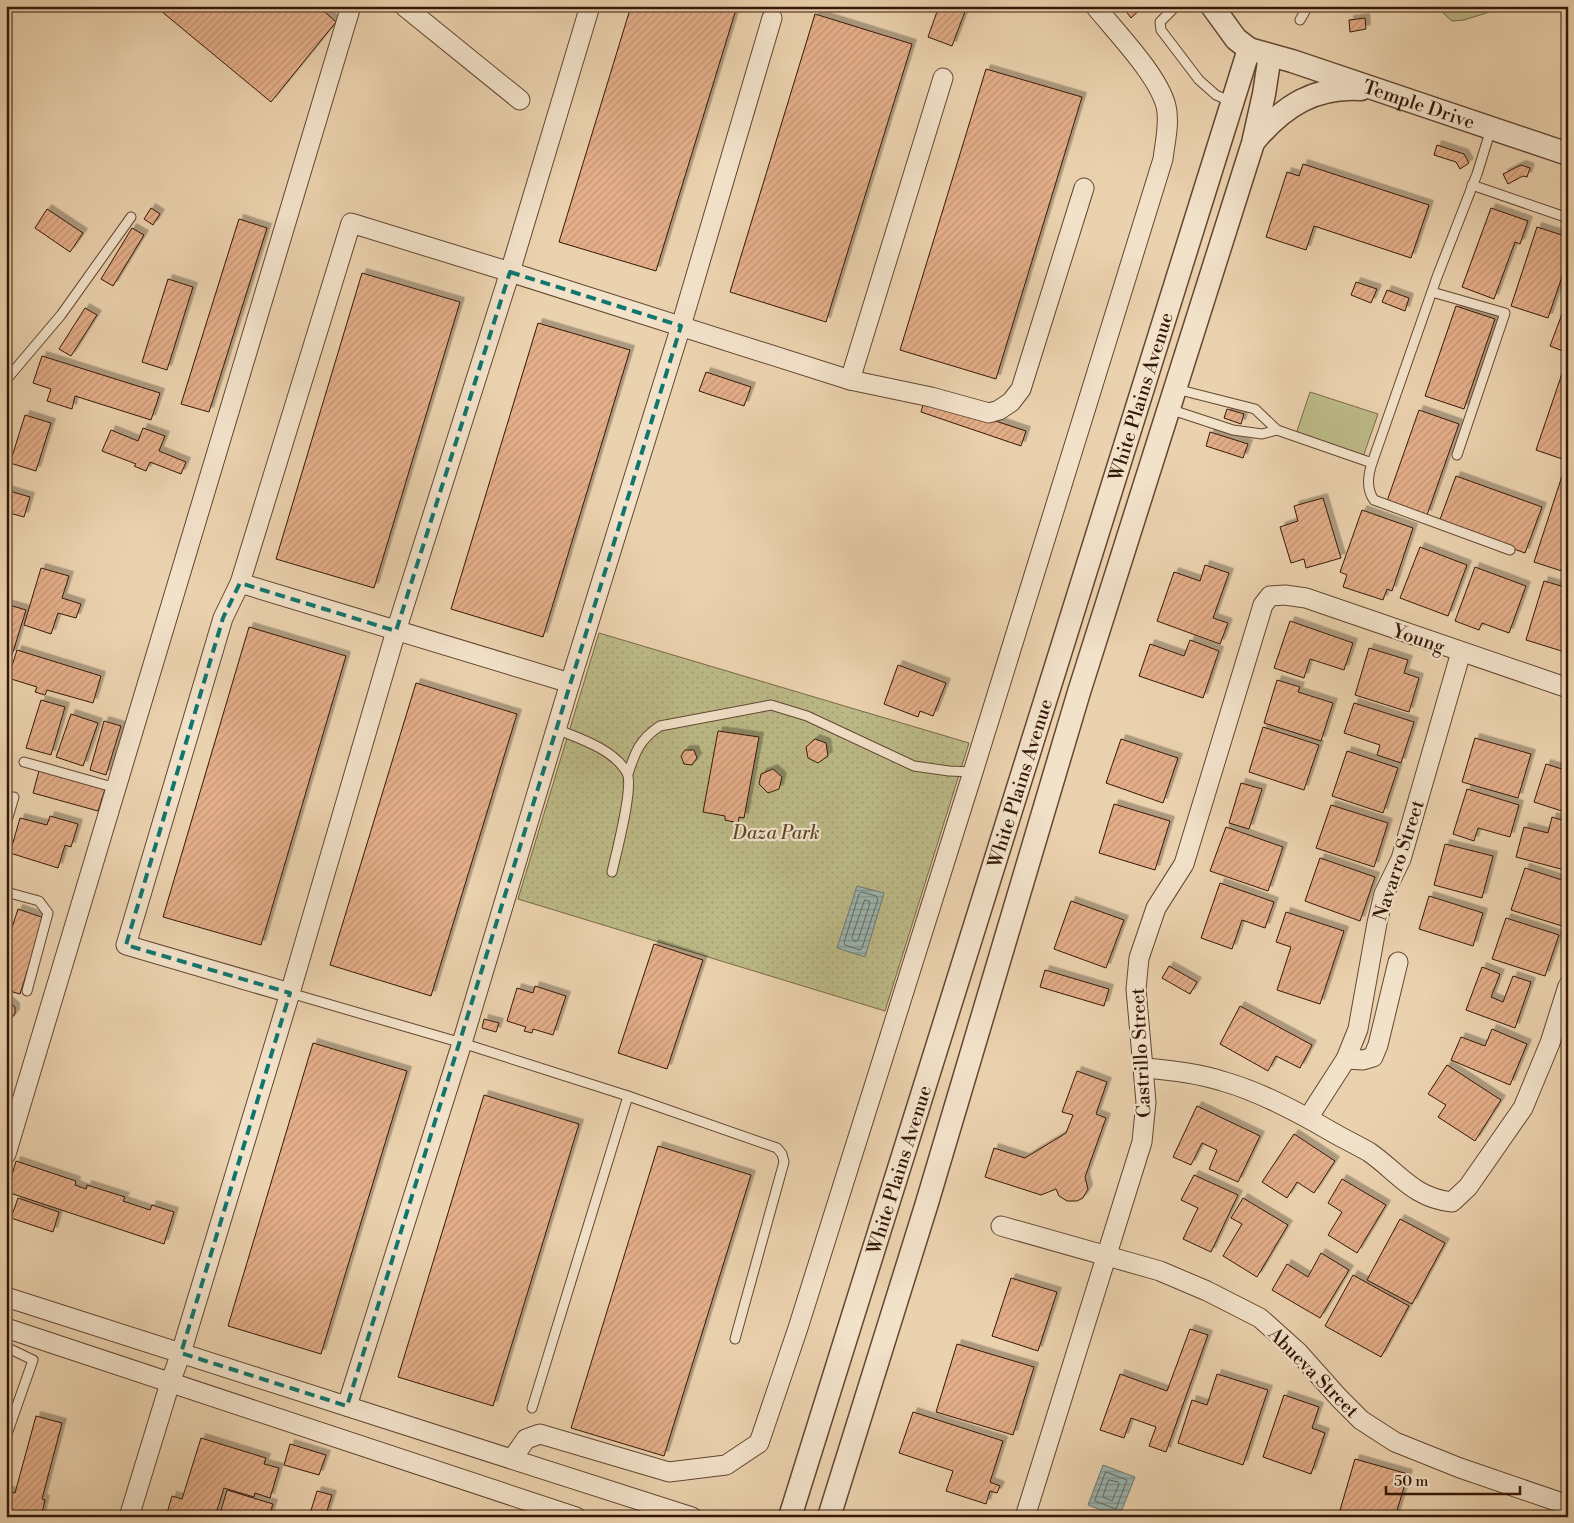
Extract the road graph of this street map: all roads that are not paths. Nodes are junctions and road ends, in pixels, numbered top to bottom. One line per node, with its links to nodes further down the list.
1 (351, 6): 45 (street)
2 (404, 6): 14 (street)
3 (590, 6): 23 (street)
4 (1095, 6): 43 (street)
5 (1176, 6): 15 (lane)
6 (1212, 6): 10 (street)
7 (1308, 6): 9 (lane)
8 (772, 18): 25 (street)
9 (1300, 20)
10 (1249, 49): 11 (street, Temple Drive); 15 (street, White Plains Avenue)
11 (1270, 55): 13 (street, Temple Drive); 17 (street, White Plains Avenue)
12 (943, 78): 27 (street)
13 (1380, 91): 16 (street, Temple Drive); 17 (street)
14 (520, 100)
15 (1232, 102): 38 (street, White Plains Avenue)
16 (1491, 129): 18 (street, Temple Drive); 19 (lane)
17 (1253, 143): 28 (street, White Plains Avenue)
18 (1568, 154)
19 (1472, 185): 22 (lane); 24 (lane)
20 (1084, 188): 27 (street)
21 (131, 217): 26 (lane)
22 (1568, 218)
23 (510, 272): 25 (street); 33 (street); 35 (street)
24 (1432, 292): 30 (lane); 31 (lane)
25 (681, 326): 27 (street); 37 (street)
26 (6, 380)
27 (850, 380)
28 (1172, 399): 29 (lane); 29 (lane); 40 (street, White Plains Avenue)
29 (1278, 430): 31 (lane)
30 (1457, 455)
31 (1372, 463): 32 (lane)
32 (1510, 550)
33 (240, 583): 35 (street); 53 (street)
34 (1270, 596): 36 (street, Young); 56 (street, Castrillo Street)
35 (396, 631): 37 (street); 53 (street)
36 (1461, 652): 39 (street, Young); 55 (street, Navarro Street)
37 (570, 683): 41 (street)
38 (1050, 683): 40 (street); 76 (street, White Plains Avenue)
39 (1568, 688)
40 (1079, 692): 77 (street, White Plains Avenue)
41 (556, 729): 44 (lane); 54 (street)
42 (24, 762): 45 (lane)
43 (973, 772): 44 (lane); 71 (street)
44 (628, 774): 48 (lane)
45 (116, 788): 59 (street)
46 (14, 797): 47 (lane)
47 (6, 824)
48 (612, 872)
49 (6, 892): 52 (lane)
50 (1398, 962): 55 (street)
51 (1568, 986): 58 (street)
52 (26, 991)
53 (290, 993): 54 (lane); 66 (street)
54 (462, 1043): 57 (lane); 68 (street)
55 (1346, 1059): 58 (street, Navarro Street)
56 (1144, 1068): 58 (street); 61 (street, Castrillo Street)
57 (628, 1096): 64 (lane); 69 (lane)
58 (1308, 1118)
59 (6, 1154)
60 (1001, 1226): 61 (street, Abueva Street)
61 (1107, 1256): 72 (street, Abueva Street); 78 (street, Castrillo Street)
62 (6, 1297): 66 (street)
63 (6, 1328): 67 (street)
64 (735, 1339)
65 (6, 1347): 70 (lane)
66 (182, 1353): 67 (street); 68 (street)
67 (170, 1383): 73 (street); 74 (street)
68 (348, 1406): 71 (street)
69 (532, 1408)
70 (6, 1437)
71 (512, 1459): 75 (street)
72 (1568, 1506)
73 (129, 1517)
74 (576, 1517)
75 (692, 1517)
76 (790, 1517)
77 (829, 1517)
78 (1025, 1517)

